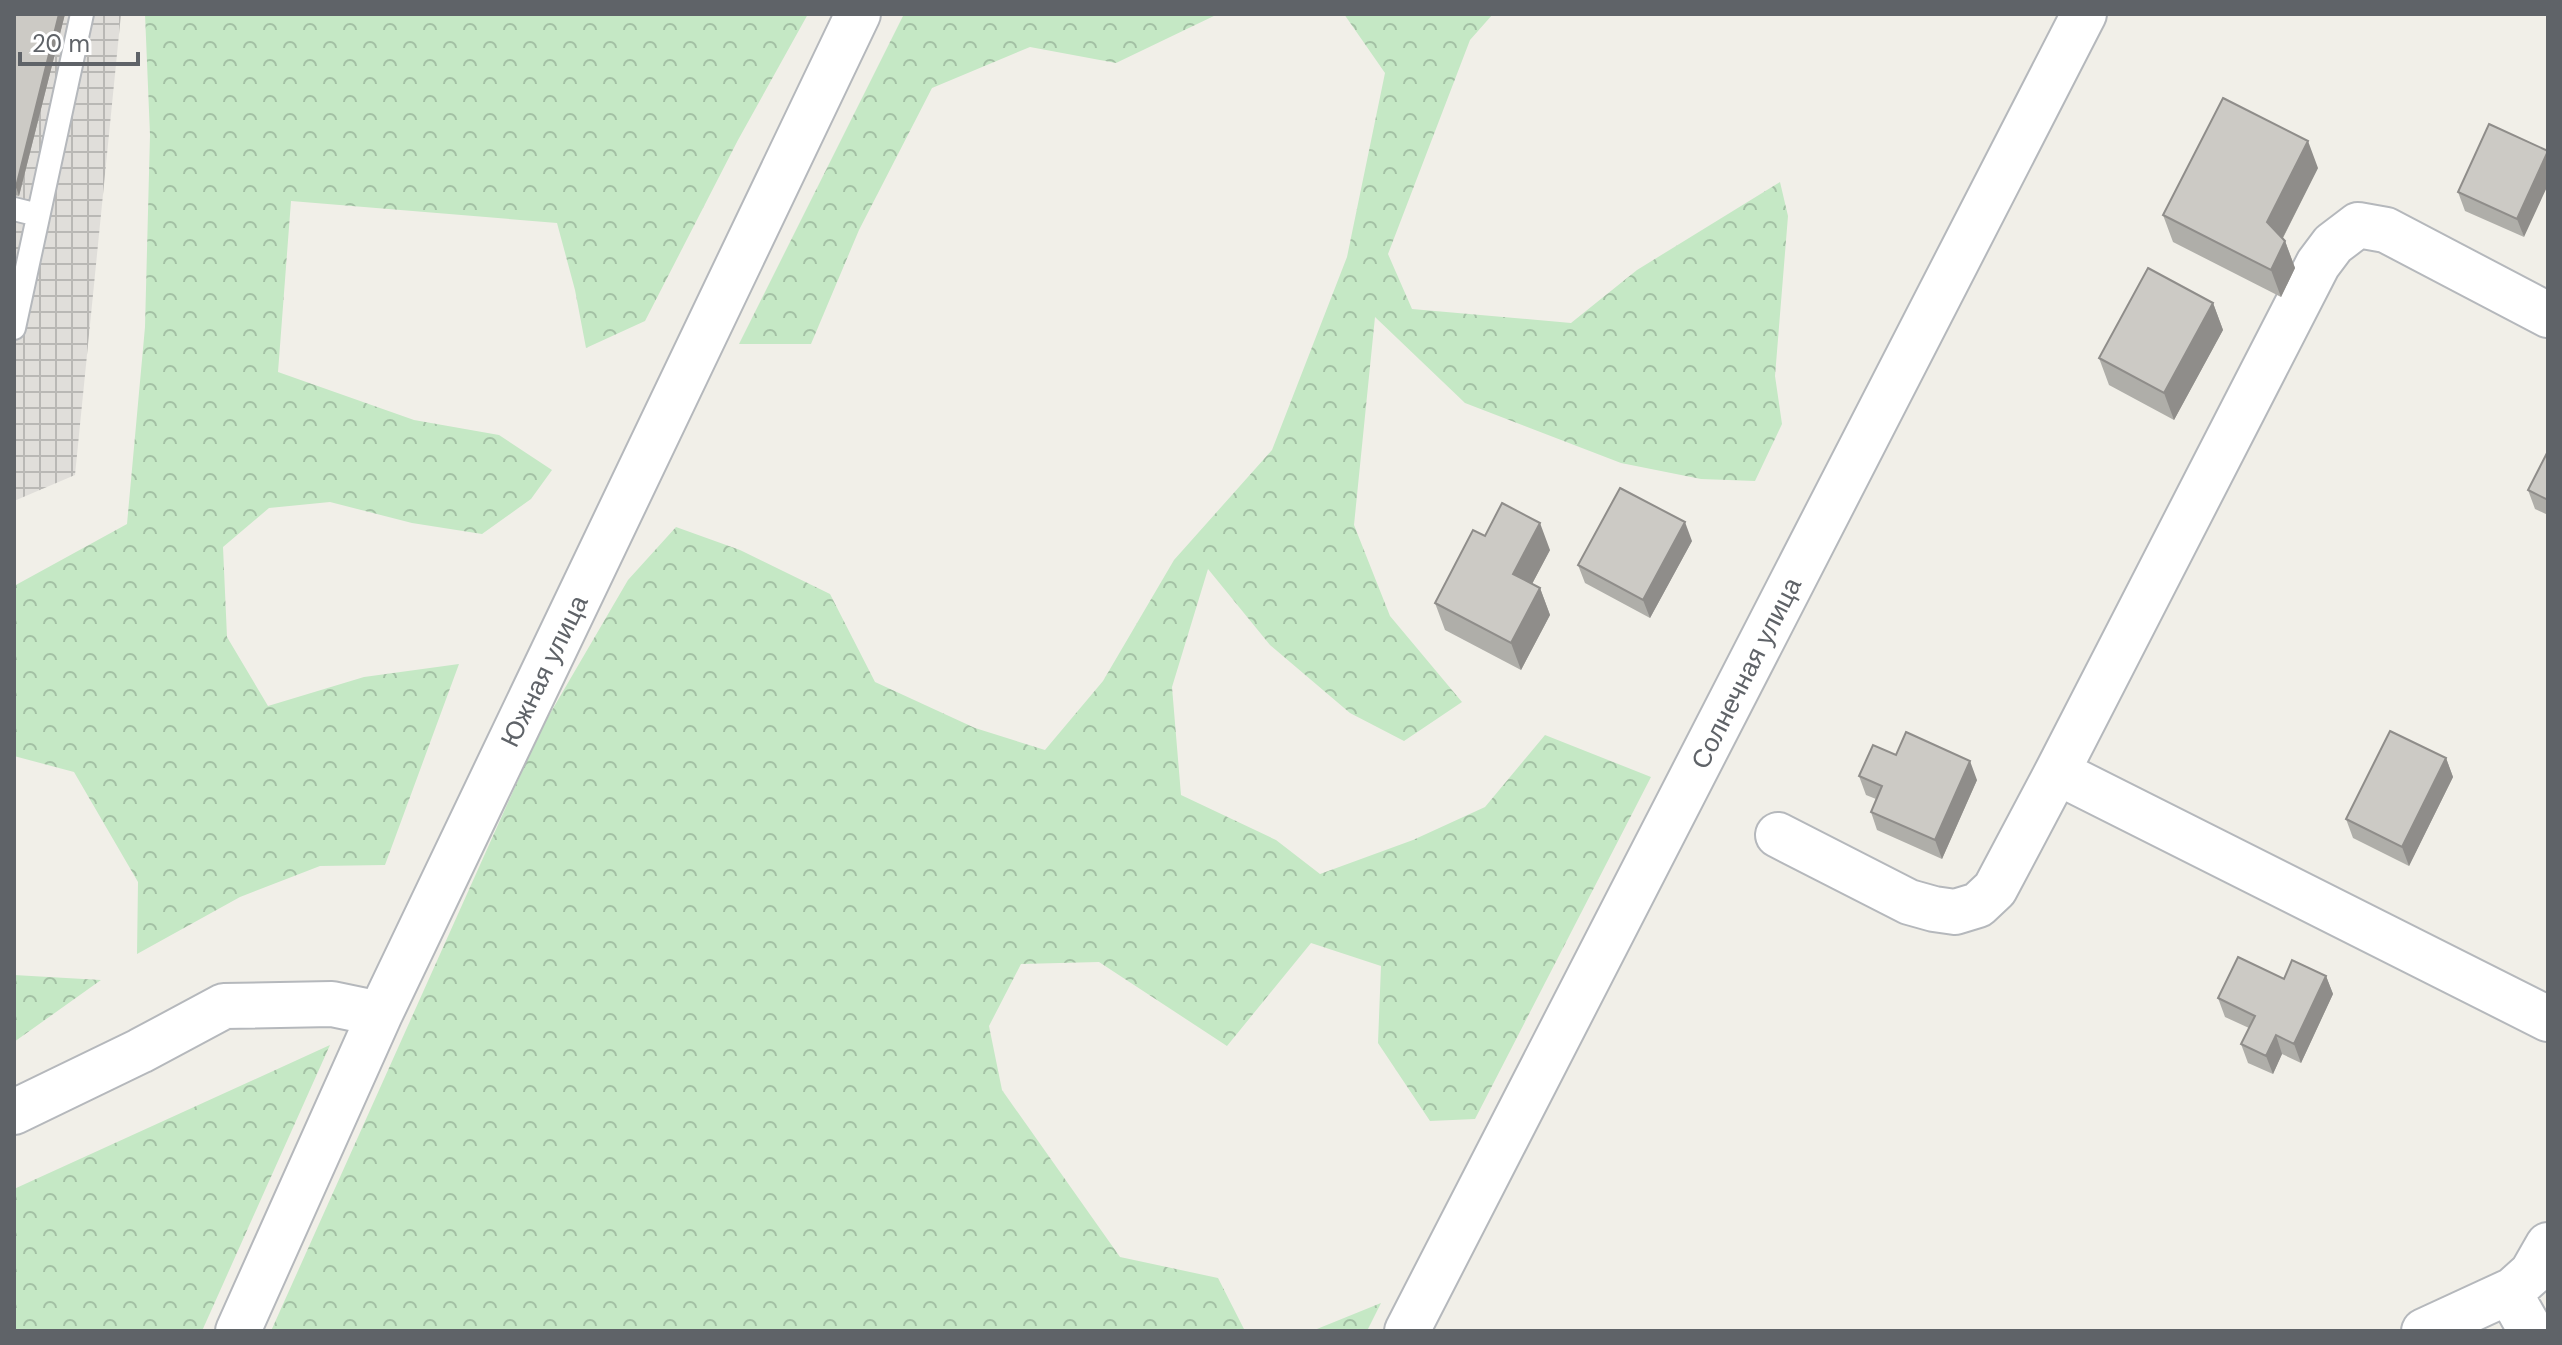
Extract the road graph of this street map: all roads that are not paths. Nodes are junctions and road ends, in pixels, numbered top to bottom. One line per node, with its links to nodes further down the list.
1 (82, 14): 5 (lane)
2 (858, 14): 10 (street, Южная улица)
3 (2084, 14): 16 (street, Солнечная улица)
4 (14, 209): 5 (lane)
5 (38, 215): 7 (lane)
6 (2548, 315): 8 (street)
7 (14, 328)
8 (2057, 772): 9 (street); 11 (street)
9 (1778, 835)
10 (380, 1014): 12 (street); 15 (street, Южная улица)
11 (2548, 1019)
12 (14, 1112)
13 (2548, 1245): 14 (street)
14 (2509, 1292): 17 (street); 18 (street)
15 (238, 1331)
16 (1407, 1331)
17 (2424, 1331)
18 (2531, 1331)

